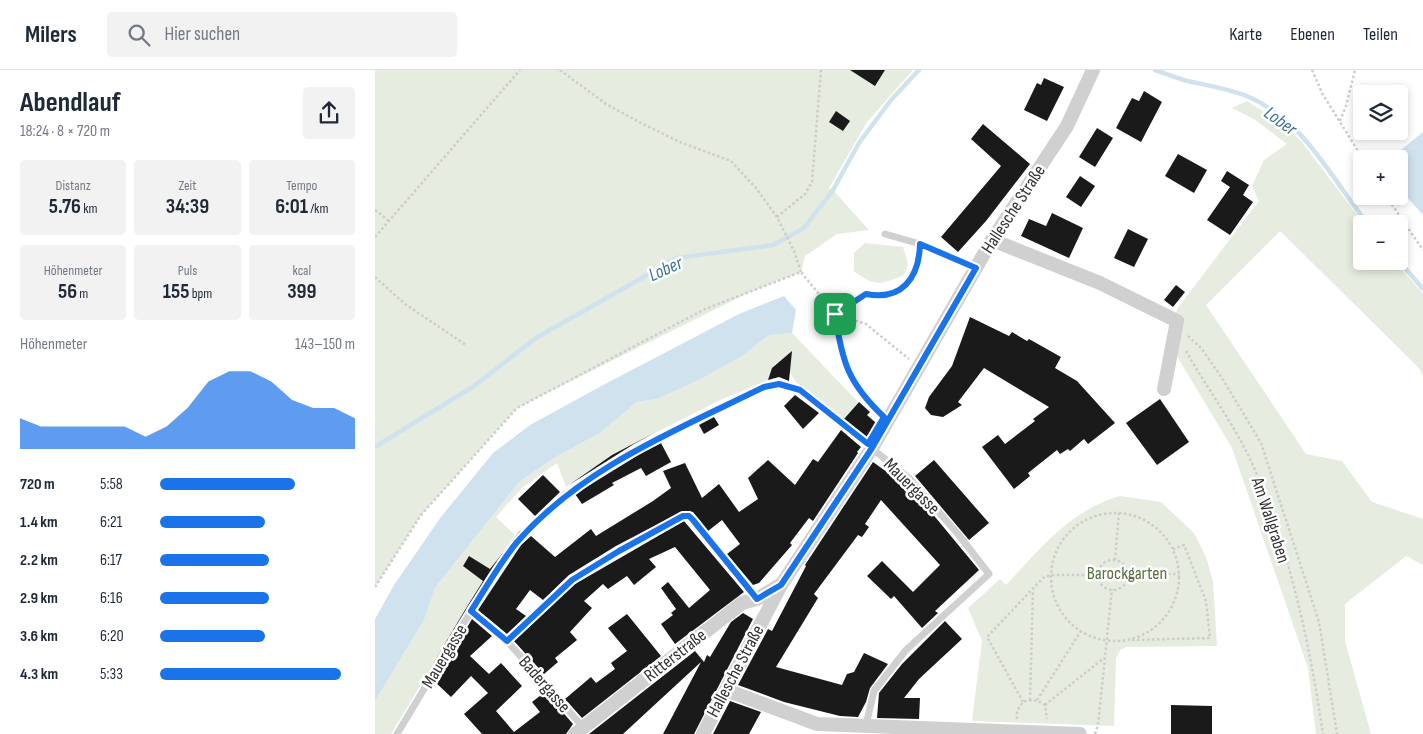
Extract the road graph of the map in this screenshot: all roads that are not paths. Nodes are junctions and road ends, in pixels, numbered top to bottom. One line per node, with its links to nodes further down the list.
1 (1092, 74): 3 (street, Hallesche Straße)
2 (885, 234): 4 (lane)
3 (992, 240): 4 (street, Hallesche Straße); 5 (street)
4 (976, 268): 6 (street, Hallesche Straße)
5 (1164, 389)
6 (872, 448): 7 (street, Hallesche Straße); 9 (lane, Mauergasse); 12 (lane, Mauergasse)
7 (781, 585): 8 (street, Ritterstraße); 11 (street, Hallesche Straße)
8 (757, 599): 10 (lane, Badergasse); 14 (street, Ritterstraße)
9 (471, 611): 10 (lane); 16 (lane, Mauergasse)
10 (507, 641): 14 (lane, Badergasse)
11 (726, 690): 13 (street); 17 (street, Hallesche Straße)
12 (866, 725): 13 (street); 15 (street)
13 (817, 729)
14 (579, 730)
15 (910, 731): 18 (street)
16 (397, 734)
17 (703, 734)
18 (1080, 734)

